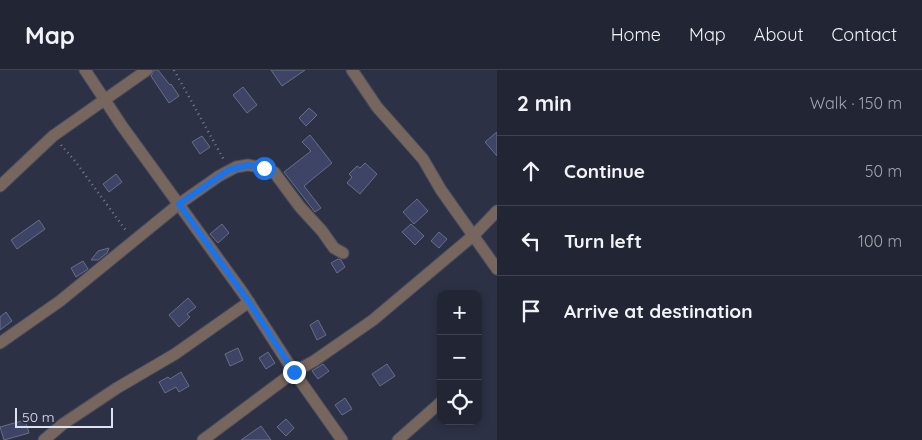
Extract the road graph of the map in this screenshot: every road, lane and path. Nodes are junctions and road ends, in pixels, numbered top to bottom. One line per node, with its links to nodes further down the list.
1 (85, 70): 5 (street)
2 (147, 70): 5 (street)
3 (174, 70): 7 (path)
4 (352, 70): 11 (street)
5 (105, 99): 6 (street); 9 (street)
6 (53, 136): 8 (street); 12 (path)
7 (229, 170): 9 (street); 13 (street)
8 (0, 186)
9 (179, 204): 12 (street); 15 (street)
10 (497, 211): 11 (street)
11 (474, 235): 14 (street); 17 (street)
12 (134, 241): 16 (street)
13 (343, 253)
14 (497, 269)
15 (249, 302): 17 (street); 19 (street)
16 (0, 343)
17 (294, 372): 20 (street); 21 (street)
18 (437, 406): 22 (street)
19 (44, 440)
20 (203, 440)
21 (342, 440)
22 (398, 440)

